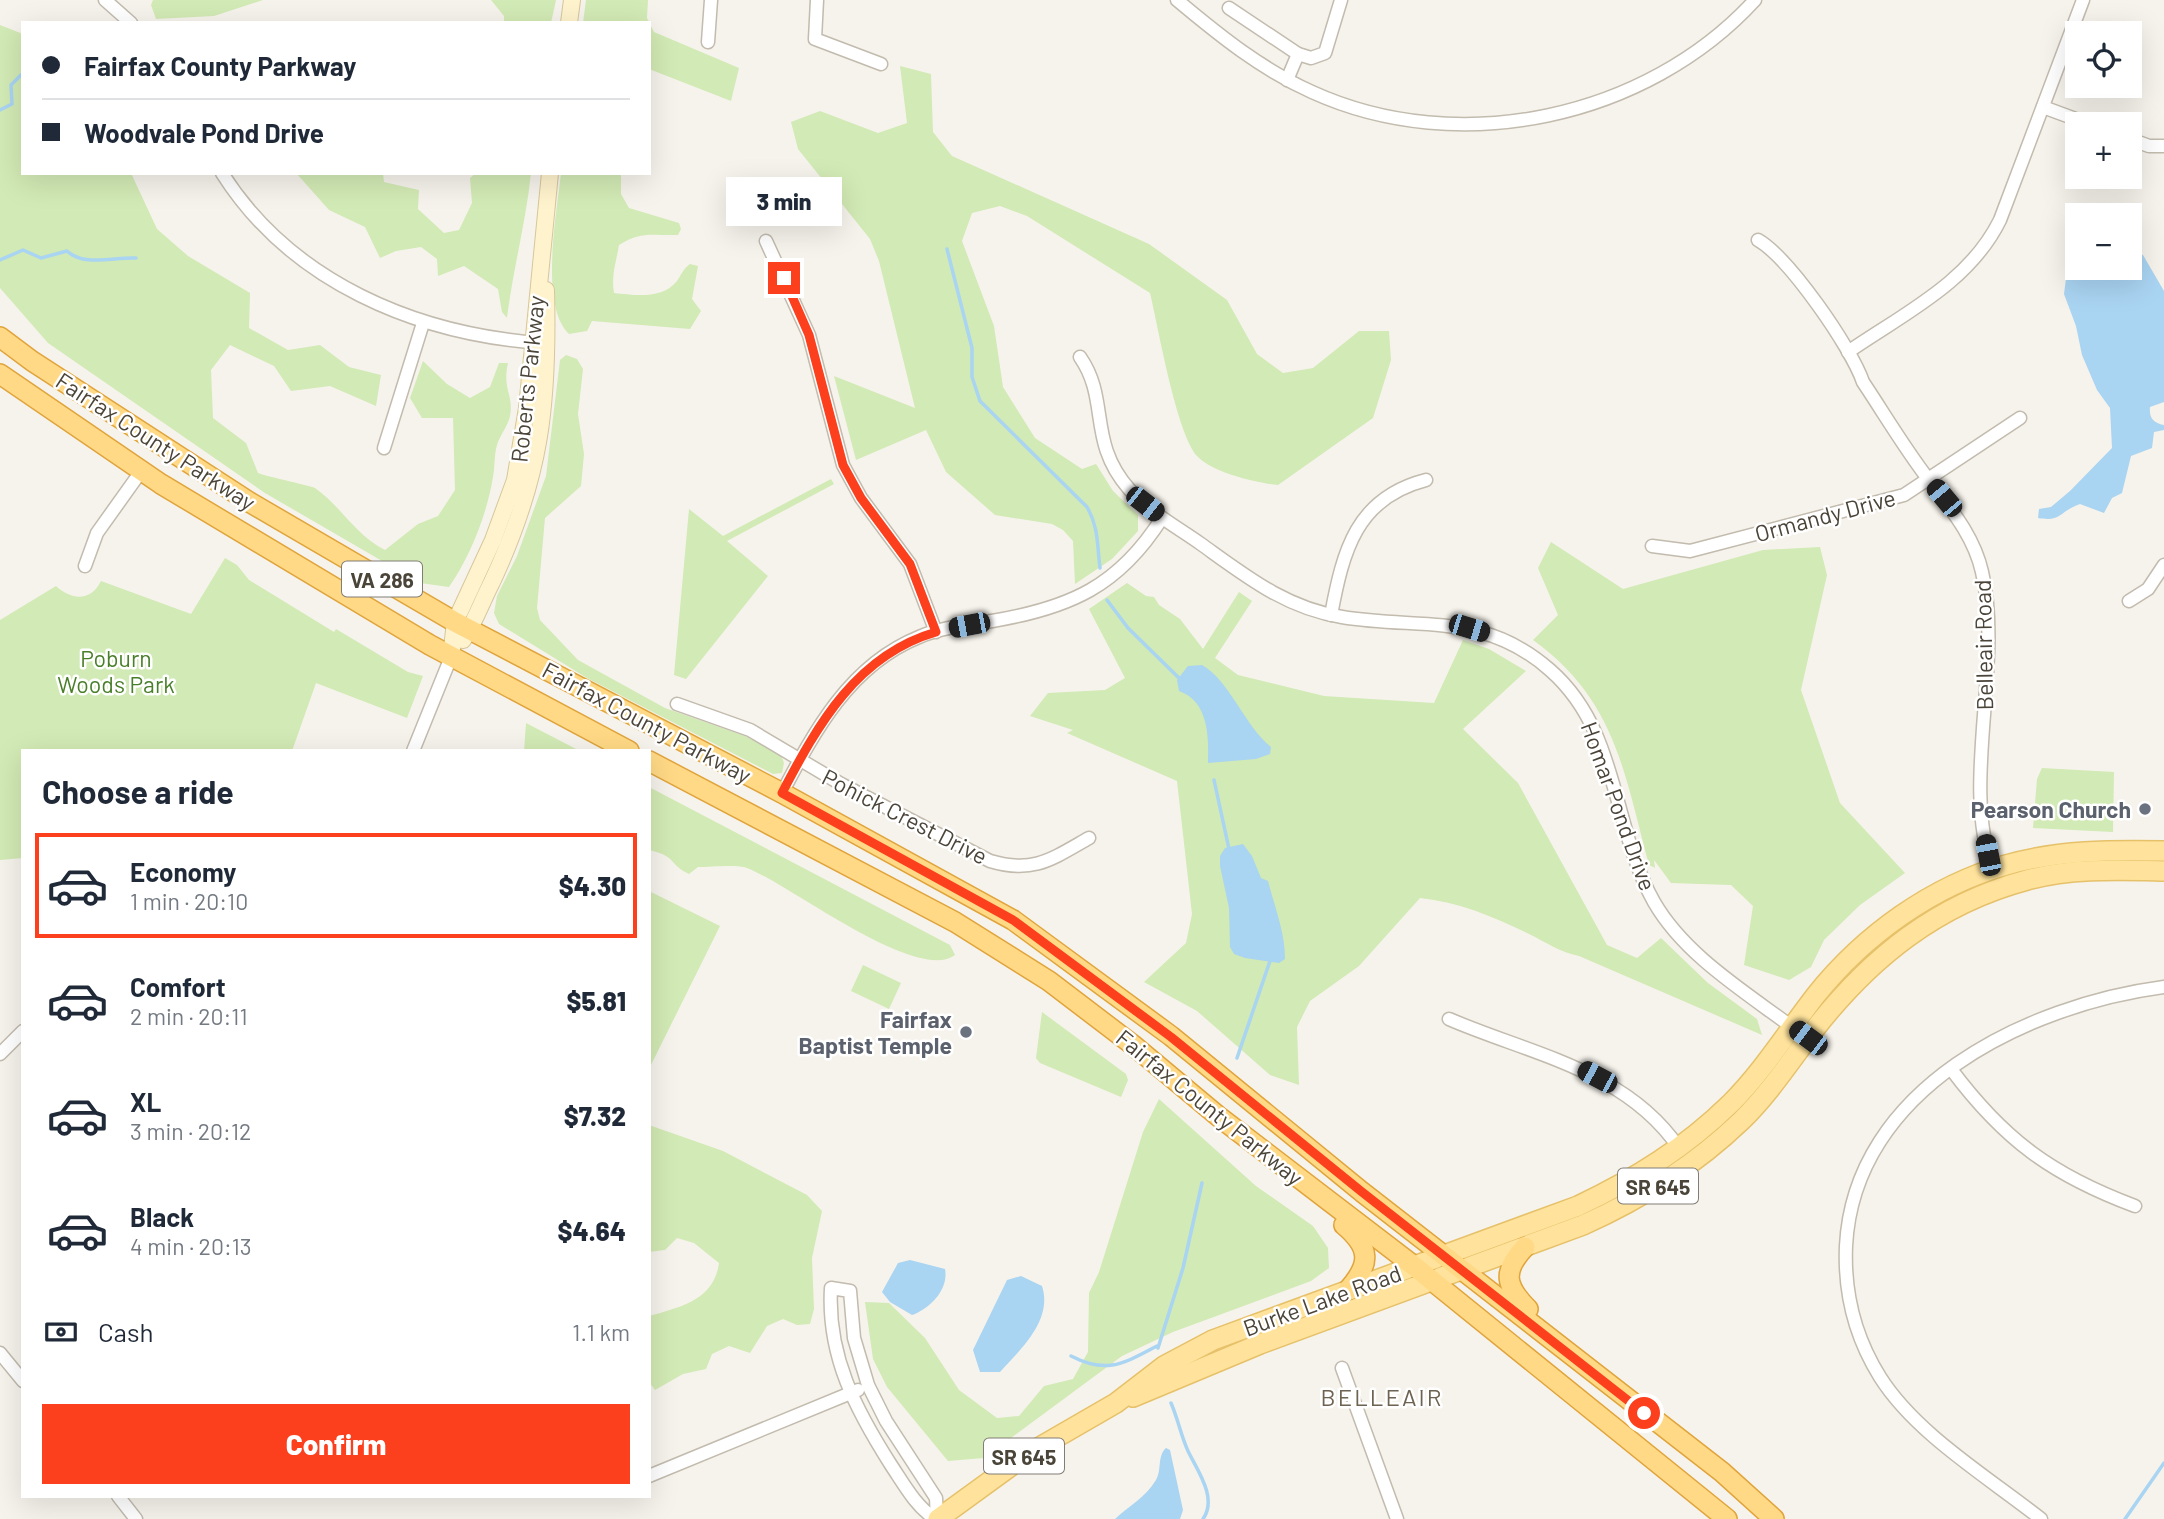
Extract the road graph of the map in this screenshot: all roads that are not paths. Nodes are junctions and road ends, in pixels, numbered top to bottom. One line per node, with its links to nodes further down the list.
1 (105, 0): 10 (street)
2 (572, 0): 11 (main road)
3 (710, 0): 12 (street)
4 (817, 0): 14 (street)
5 (1177, 0): 15 (street)
6 (1341, 0): 13 (street)
7 (1755, 0): 15 (street)
8 (2083, 0): 16 (street)
9 (1229, 8): 13 (street)
10 (129, 21)
11 (569, 21)
12 (708, 42)
13 (1298, 54): 15 (street)
14 (881, 64)
15 (1287, 79)
16 (2043, 107): 17 (street); 27 (street)
17 (2065, 115)
18 (2142, 143): 19 (street)
19 (2164, 146)
20 (223, 175): 24 (street)
21 (550, 175): 26 (main road, Roberts Parkway)
22 (1758, 240): 27 (street, Belleair Road)
23 (766, 241): 42 (street)
24 (423, 323): 26 (street); 31 (street)
25 (0, 337): 41 (highway, Fairfax County Parkway / VA 286)
26 (540, 343): 41 (main road, Roberts Parkway)
27 (1848, 352): 34 (street, Belleair Road)
28 (1080, 357): 35 (street, Homar Pond Drive)
29 (0, 374): 32 (highway, Fairfax County Parkway / VA 286)
30 (2020, 418): 34 (street, Ormandy Drive)
31 (384, 447)
32 (142, 470): 38 (street); 43 (highway, Fairfax County Parkway / VA 286)
33 (1426, 480): 40 (street)
34 (1929, 480): 36 (street, Ormandy Drive); 52 (street, Belleair Road)
35 (1162, 518): 40 (street, Homar Pond Drive); 42 (street)
36 (1652, 546)
37 (2164, 565): 39 (street)
38 (85, 566)
39 (2129, 601)
40 (1331, 615): 57 (street, Homar Pond Drive)
41 (462, 625): 43 (main road, Roberts Parkway); 49 (highway, Fairfax County Parkway / VA 286)
42 (936, 632): 47 (street)
43 (451, 657): 45 (street); 46 (highway, Fairfax County Parkway / VA 286)
44 (677, 704): 47 (street, Pohick Crest Drive)
45 (413, 749)
46 (625, 749)
47 (800, 760): 49 (street); 50 (street, Pohick Crest Drive)
48 (651, 762): 61 (highway, Fairfax County Parkway)
49 (782, 793): 64 (highway, Fairfax County Parkway / VA 286)
50 (1089, 838)
51 (2164, 852): 52 (main road, Burke Lake Road / SR 645)
52 (1993, 870): 57 (main road, Burke Lake Road / SR 645)
53 (2164, 870): 57 (main road, Burke Lake Road / SR 645)
54 (2164, 987): 59 (street)
55 (1449, 1019): 60 (street)
56 (21, 1033): 58 (street)
57 (1800, 1033): 60 (main road, Burke Lake Road / SR 645); 63 (main road, Burke Lake Road / SR 645)
58 (0, 1054)
59 (1951, 1069): 62 (street); 83 (street)
60 (1679, 1148): 64 (main road, Burke Lake Road / SR 645)
61 (1299, 1180): 65 (highway, Fairfax County Parkway); 68 (highway)
62 (2135, 1206)
63 (1525, 1247): 66 (main road, Burke Lake Road / SR 645); 70 (highway)
64 (1443, 1255): 65 (main road, Burke Lake Road / SR 645); 66 (highway, Fairfax County Parkway / VA 286)
65 (1414, 1266): 67 (highway, Fairfax County Parkway); 68 (main road, Burke Lake Road / SR 645)
66 (1463, 1269): 67 (main road, Burke Lake Road / SR 645); 70 (highway, Fairfax County Parkway / VA 286)
67 (1432, 1281): 75 (main road, Burke Lake Road / SR 645); 81 (highway, Fairfax County Parkway)
68 (1348, 1290): 75 (main road, Burke Lake Road / SR 645)
69 (0, 1353): 72 (street)
70 (1573, 1354): 82 (highway, Fairfax County Parkway / VA 286)
71 (1342, 1368): 80 (street)
72 (21, 1379)
73 (867, 1385): 74 (street); 74 (street); 79 (street)
74 (850, 1393): 76 (street); 79 (street)
75 (1116, 1403): 79 (main road, Burke Lake Road / SR 645)
76 (651, 1475)
77 (120, 1498): 78 (street)
78 (136, 1519)
79 (937, 1519)
80 (1397, 1519)
81 (1727, 1519)
82 (1774, 1519)
83 (2042, 1519)

